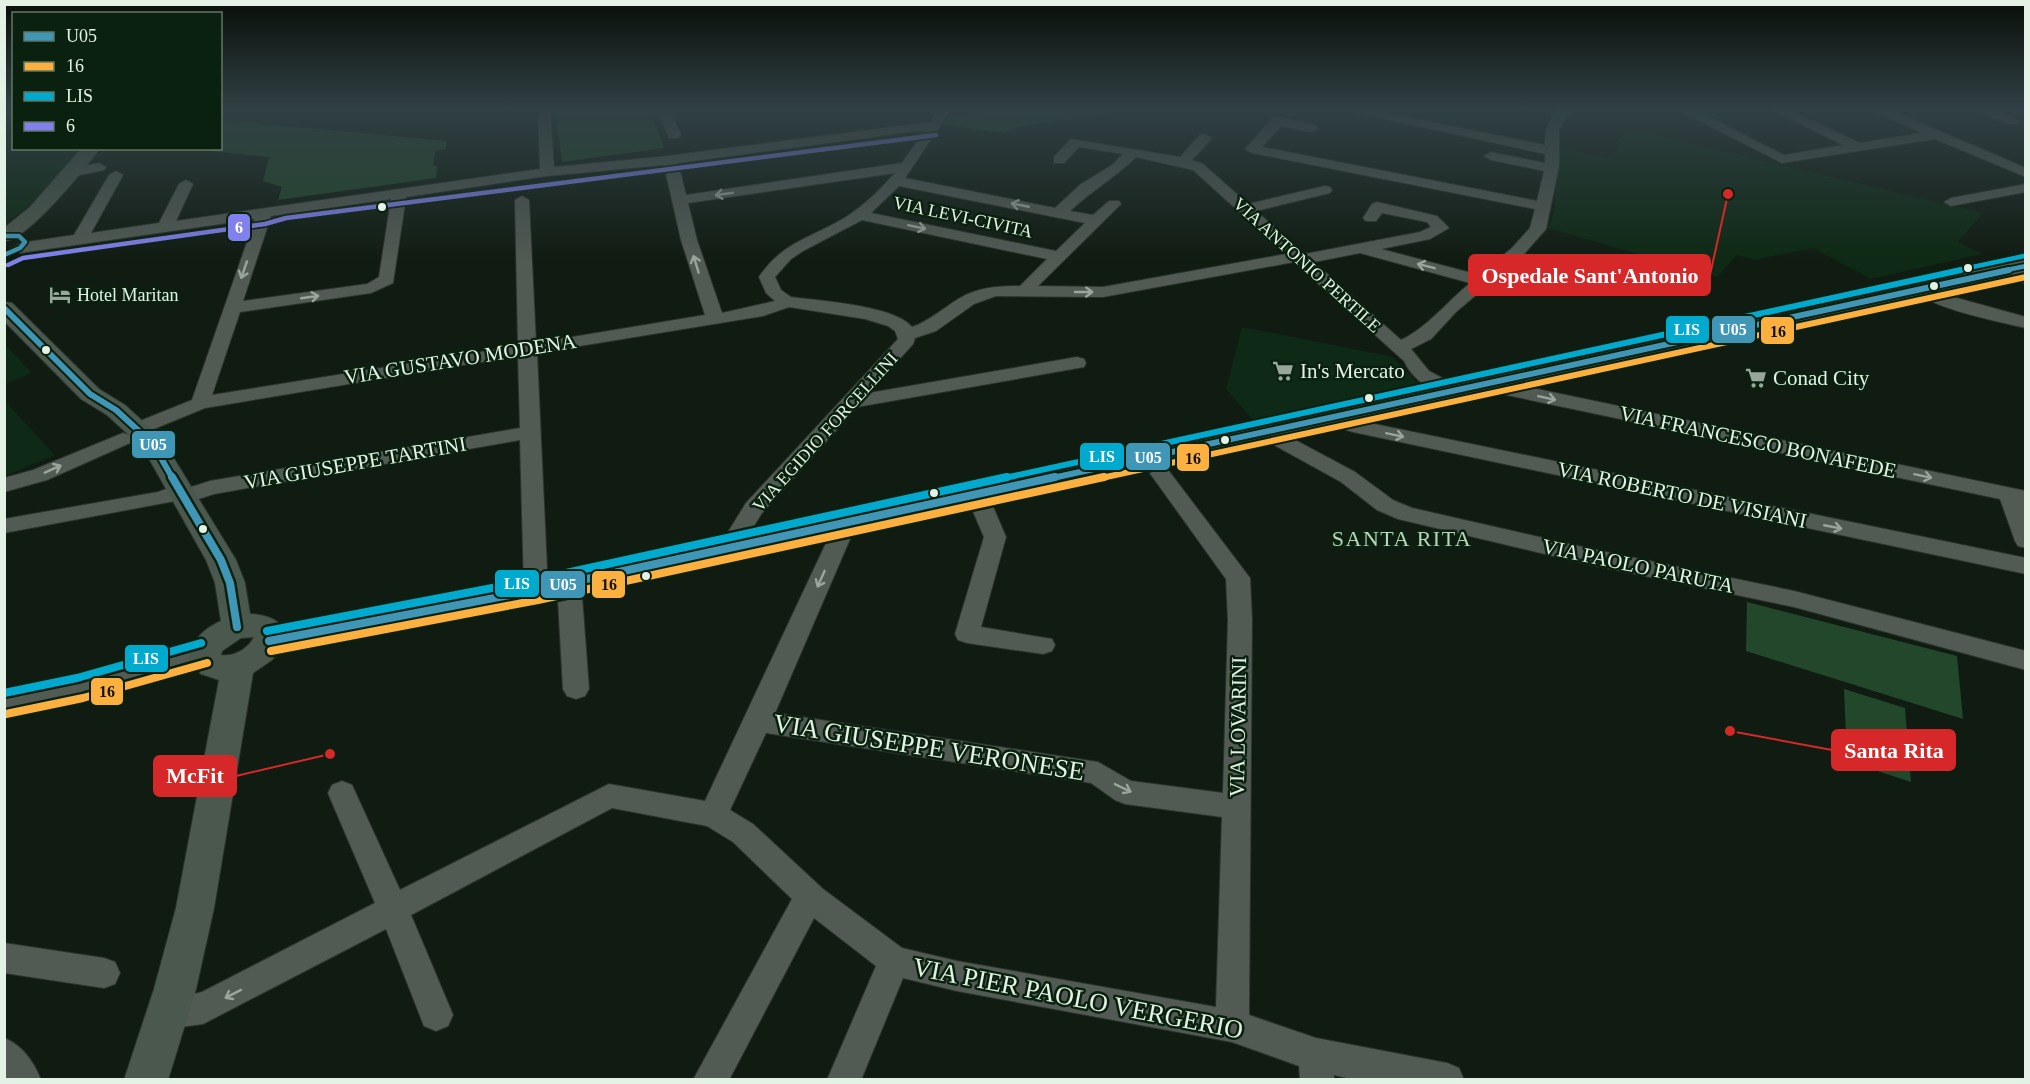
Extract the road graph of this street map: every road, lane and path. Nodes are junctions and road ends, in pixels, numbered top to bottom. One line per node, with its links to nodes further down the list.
1 (83, 159): 17 (main road)
2 (546, 159): 16 (street)
3 (669, 159): 4 (street); 16 (street); 26 (street)
4 (672, 159)
5 (911, 159): 19 (street)
6 (1126, 159): 32 (street)
7 (1170, 159): 13 (street, VIA ANTONIO PERTILE)
8 (1186, 159): 13 (street)
9 (1300, 159): 29 (street)
10 (1505, 159): 15 (street)
11 (1551, 159): 15 (street)
12 (1990, 159): 18 (street)
13 (1184, 161): 30 (street, VIA ANTONIO PERTILE)
14 (99, 167): 17 (street)
15 (1551, 168): 29 (street)
16 (547, 172): 24 (street)
17 (70, 173): 38 (main road)
18 (2025, 173)
19 (901, 174): 26 (street, one-way to 26); 32 (street, one-way to 19); 34 (street)
20 (116, 175): 37 (street)
21 (186, 184): 36 (street)
22 (2025, 188): 27 (street)
23 (1325, 190): 30 (street)
24 (399, 195): 33 (street); 48 (street, one-way to 24)
25 (522, 200): 52 (street)
26 (679, 200): 49 (street, one-way to 26)
27 (1951, 202)
28 (1114, 204): 35 (street)
29 (1545, 207): 43 (street)
30 (1244, 209): 41 (street, VIA ANTONIO PERTILE)
31 (1374, 212): 39 (street)
32 (1059, 213): 35 (street)
33 (264, 214): 36 (street); 48 (street, one-way to 48)
34 (860, 215): 40 (street, VIA LEVI-CIVITA, one-way to 40); 46 (street)
35 (1098, 221): 40 (street)
36 (164, 229): 37 (street)
37 (79, 241): 38 (street)
38 (9, 244)
39 (1359, 249): 41 (street); 43 (street, one-way to 39)
40 (1059, 257): 45 (street)
41 (1298, 259): 45 (street, one-way to 41); 53 (street, VIA ANTONIO PERTILE)
42 (2020, 272): 44 (main road)
43 (1483, 281): 53 (street)
44 (1920, 288): 50 (street); 55 (main road)
45 (1026, 289): 51 (street)
46 (786, 301): 49 (street, VIA GUSTAVO MODENA); 51 (street, VIA EGIDIO FORCELLINI)
47 (4, 308): 62 (main road)
48 (231, 308): 57 (street)
49 (715, 319): 52 (street, VIA GUSTAVO MODENA)
50 (2025, 324)
51 (908, 335): 58 (street, VIA EGIDIO FORCELLINI)
52 (528, 348): 57 (street, VIA GUSTAVO MODENA); 60 (street)
53 (1406, 354): 56 (street, VIA ANTONIO PERTILE); 56 (street, VIA ANTONIO PERTILE)
54 (1077, 363): 58 (street)
55 (1491, 383): 56 (main road); 67 (street, VIA FRANCESCO BONAFEDE, one-way to 67)
56 (1447, 388): 59 (main road)
57 (200, 402): 62 (street, VIA GUSTAVO MODENA)
58 (854, 402): 71 (street, VIA EGIDIO FORCELLINI)
59 (1342, 415): 61 (main road); 72 (street, VIA ROBERTO DE VISIANI, one-way to 72)
60 (529, 432): 65 (street, VIA GIUSEPPE TARTINI); 74 (street)
61 (1269, 432): 63 (main road); 79 (street, VIA PAOLO PARUTA)
62 (130, 434): 64 (street, VIA GUSTAVO MODENA, one-way to 62); 65 (main road)
63 (1149, 458): 66 (main road); 84 (street, VIA LOVARINI)
64 (4, 485)
65 (177, 487): 69 (street, VIA GIUSEPPE TARTINI); 75 (main road)
66 (976, 495): 68 (main road); 77 (street)
67 (2017, 496): 70 (street)
68 (838, 525): 71 (main road); 82 (street, one-way to 82)
69 (4, 526)
70 (2025, 541)
71 (741, 545): 73 (main road)
72 (2025, 566)
73 (569, 583): 74 (main road); 80 (street)
74 (536, 590): 76 (main road)
75 (237, 627): 76 (main road); 78 (main road)
76 (269, 641): 78 (main road)
77 (1043, 645)
78 (221, 659): 81 (street); 92 (main road)
79 (2025, 661)
80 (576, 689)
81 (4, 704)
82 (758, 721): 84 (street, VIA GIUSEPPE VERONESE, one-way to 84); 85 (street)
83 (342, 793): 87 (street)
84 (1236, 807): 93 (street, VIA LOVARINI)
85 (713, 815): 86 (street, VIA PIER PAOLO VERGERIO); 87 (street)
86 (812, 899): 89 (street, VIA PIER PAOLO VERGERIO); 97 (street)
87 (393, 908): 91 (street); 92 (street, one-way to 92)
88 (4, 958): 90 (street)
89 (894, 961): 93 (street, VIA PIER PAOLO VERGERIO); 98 (street)
90 (104, 973)
91 (436, 1015)
92 (165, 1020): 95 (main road); 96 (main road)
93 (1232, 1026): 94 (street, VIA PIER PAOLO VERGERIO)
94 (1316, 1067): 99 (street, VIA PIER PAOLO VERGERIO)
95 (124, 1080)
96 (146, 1080)
97 (710, 1080)
98 (844, 1080)
99 (1447, 1080)

